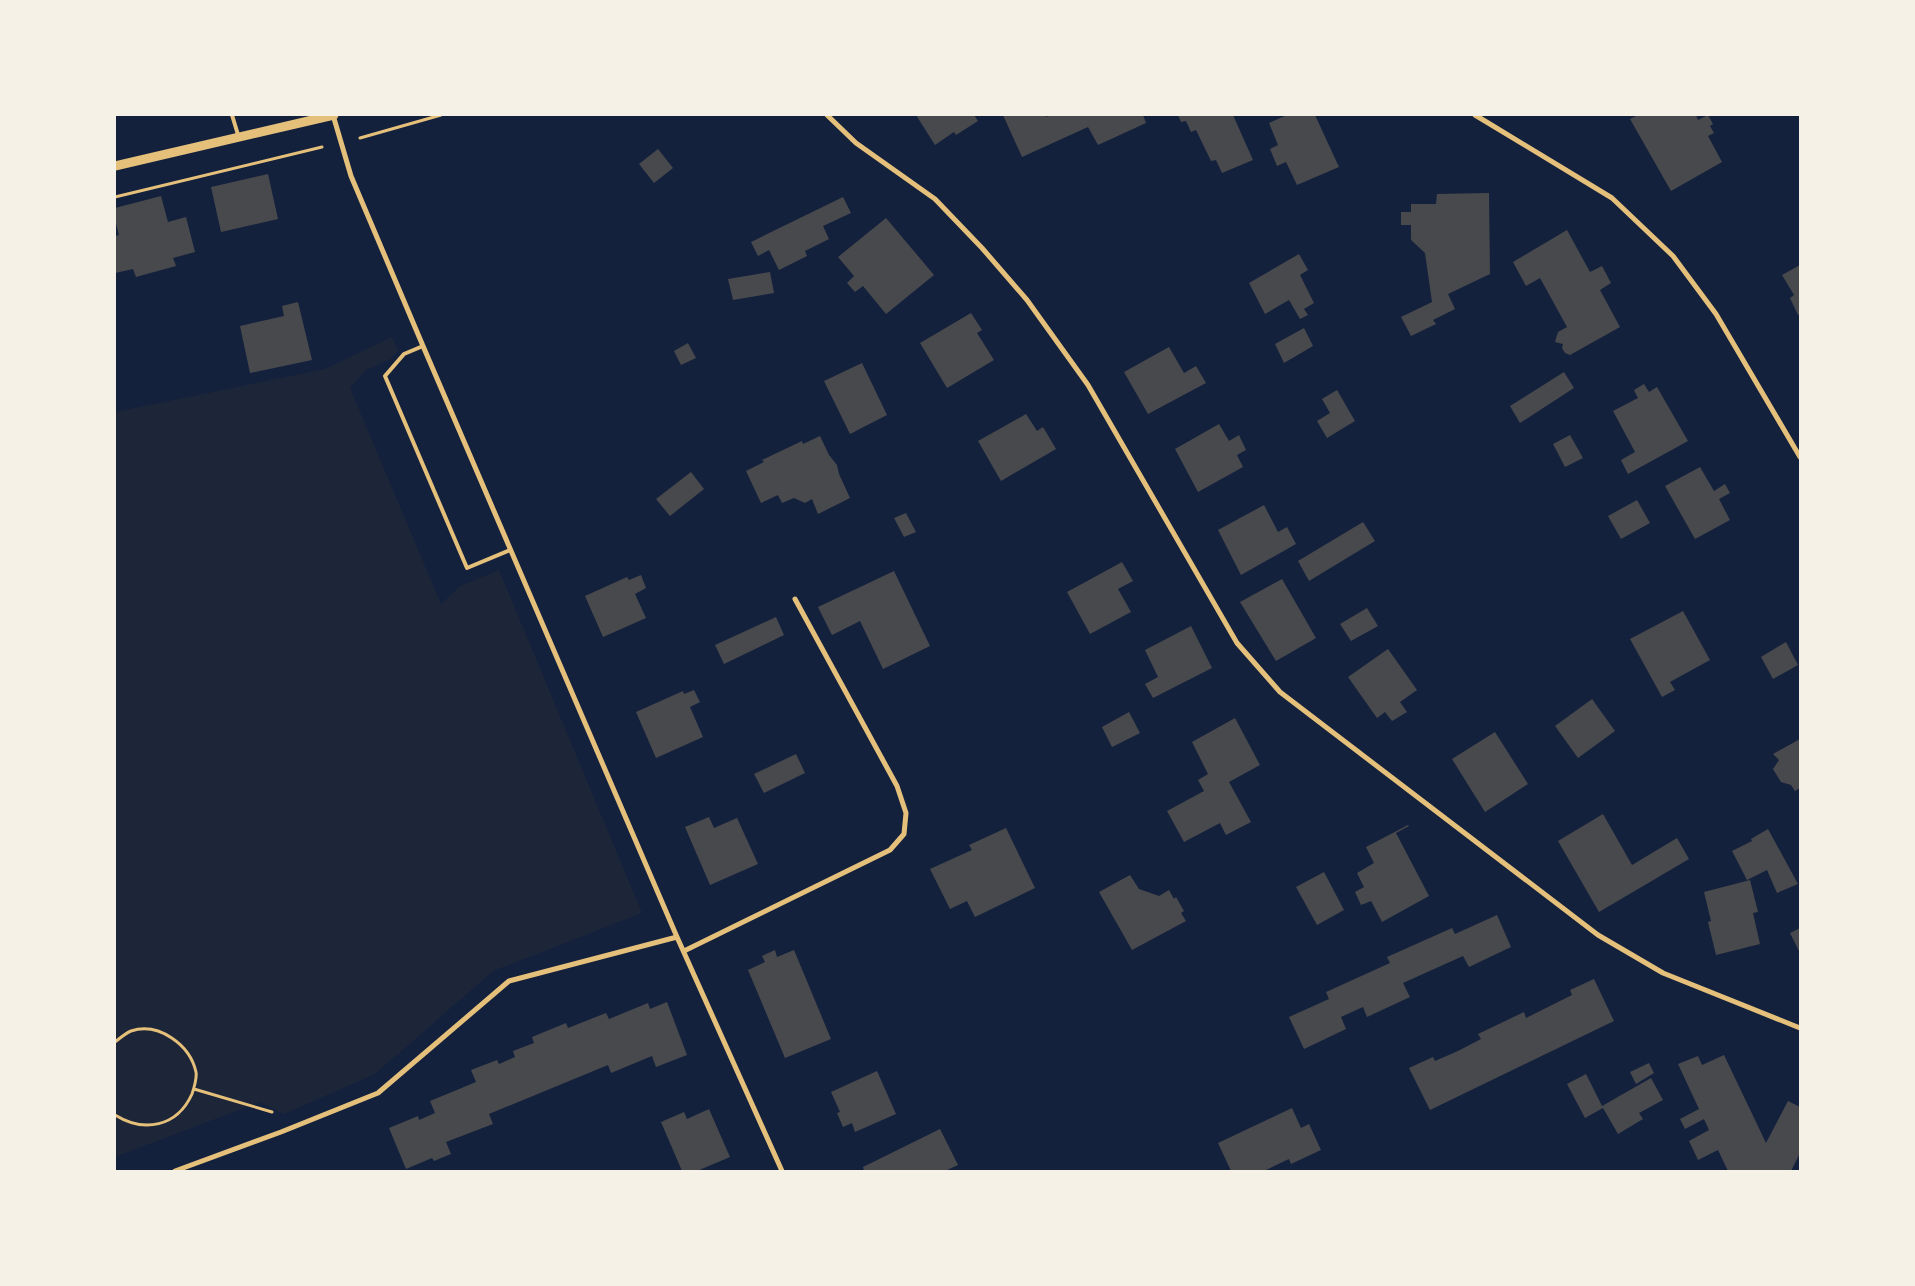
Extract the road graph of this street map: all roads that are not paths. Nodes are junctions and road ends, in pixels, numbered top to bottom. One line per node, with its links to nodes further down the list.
1 (232, 115): 5 (lane)
2 (334, 115): 5 (street); 7 (street)
3 (827, 115): 13 (street)
4 (1475, 115): 8 (street)
5 (239, 138): 6 (street)
6 (115, 166)
7 (422, 346): 9 (street); 9 (lane)
8 (1800, 457)
9 (510, 550): 11 (street)
10 (795, 599): 12 (street)
11 (677, 937): 12 (street); 14 (street)
12 (684, 951): 15 (street)
13 (1800, 1027)
14 (175, 1171)
15 (782, 1171)

